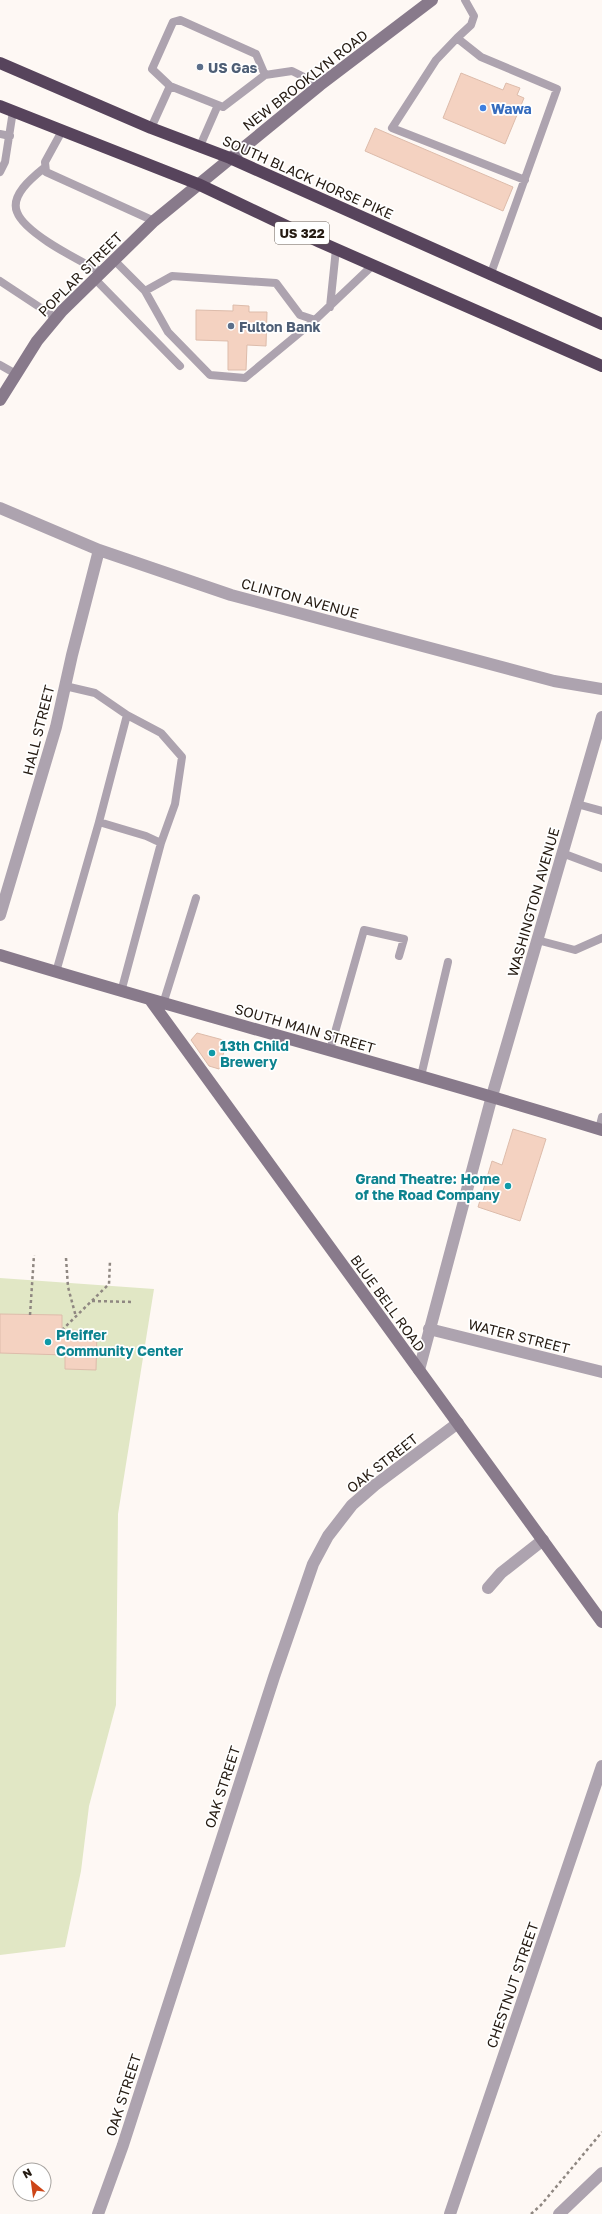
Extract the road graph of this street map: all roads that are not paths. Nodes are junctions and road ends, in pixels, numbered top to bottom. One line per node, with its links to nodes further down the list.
1 (432, 0): 6 (street, NEW BROOKLYN ROAD)
2 (464, 0): 3 (lane)
3 (457, 38): 19 (lane); 19 (lane)
4 (0, 63): 11 (highway, SOUTH BLACK HORSE PIKE / US 322)
5 (265, 75): 6 (lane); 7 (lane); 8 (lane)
6 (320, 85): 16 (street, NEW BROOKLYN ROAD)
7 (170, 86): 8 (lane); 11 (lane)
8 (218, 105): 15 (lane)
9 (0, 106): 10 (highway, US 322)
10 (13, 111): 12 (highway, US 322); 14 (lane)
11 (151, 128): 15 (highway, SOUTH BLACK HORSE PIKE / US 322)
12 (62, 132): 17 (lane); 20 (highway, US 322)
13 (0, 134): 14 (lane)
14 (10, 136): 18 (lane)
15 (200, 146): 16 (highway, SOUTH BLACK HORSE PIKE / US 322)
16 (230, 158): 20 (street, NEW BROOKLYN ROAD); 26 (highway, SOUTH BLACK HORSE PIKE / US 322)
17 (44, 168): 21 (lane); 25 (lane)
18 (0, 172)
19 (525, 180): 26 (lane)
20 (198, 184): 21 (street, POPLAR STREET); 22 (highway, US 322)
21 (154, 221): 23 (street, POPLAR STREET)
22 (336, 249): 24 (highway, US 322); 29 (lane)
23 (114, 260): 25 (street, POPLAR STREET); 28 (lane)
24 (373, 265): 29 (lane); 35 (highway, US 322)
25 (97, 275): 30 (street, POPLAR STREET); 34 (lane)
26 (490, 276): 32 (highway, SOUTH BLACK HORSE PIKE / US 322)
27 (0, 281): 30 (lane)
28 (145, 291): 31 (lane); 31 (lane)
29 (330, 307): 31 (lane)
30 (56, 318): 36 (street, POPLAR STREET)
31 (315, 320)
32 (602, 324)
33 (0, 365): 36 (lane)
34 (180, 366)
35 (602, 366)
36 (16, 374): 37 (street, POPLAR STREET)
37 (0, 400)
38 (0, 508): 39 (street, CLINTON AVENUE)
39 (99, 550): 40 (street, HALL STREET); 41 (street, CLINTON AVENUE)
40 (65, 686): 42 (lane); 51 (street, HALL STREET)
41 (602, 689)
42 (127, 715): 46 (lane); 47 (lane)
43 (602, 717): 44 (street, WASHINGTON AVENUE)
44 (577, 804): 45 (lane); 48 (street, WASHINGTON AVENUE)
45 (602, 811)
46 (99, 822): 47 (lane); 57 (lane)
47 (161, 843): 58 (lane)
48 (562, 853): 49 (lane); 53 (street, WASHINGTON AVENUE)
49 (602, 868)
50 (196, 898): 59 (lane)
51 (0, 915)
52 (602, 938): 53 (lane)
53 (537, 940): 62 (street, WASHINGTON AVENUE)
54 (0, 955): 57 (street, SOUTH MAIN STREET)
55 (399, 956): 60 (lane)
56 (448, 962): 61 (lane)
57 (56, 972): 58 (street, SOUTH MAIN STREET)
58 (121, 992): 59 (street, SOUTH MAIN STREET)
59 (157, 1002): 60 (street, SOUTH MAIN STREET); 66 (street, BLUE BELL ROAD)
60 (330, 1050): 61 (street, SOUTH MAIN STREET)
61 (421, 1076): 62 (street, SOUTH MAIN STREET)
62 (492, 1096): 64 (street, SOUTH MAIN STREET); 65 (street, WASHINGTON AVENUE)
63 (602, 1117): 64 (lane)
64 (600, 1130)
65 (429, 1329): 66 (street, WASHINGTON AVENUE); 67 (street, WATER STREET)
66 (419, 1370): 68 (street, BLUE BELL ROAD)
67 (602, 1372)
68 (458, 1423): 69 (street, BLUE BELL ROAD); 75 (street, OAK STREET)
69 (543, 1540): 70 (street); 71 (street, BLUE BELL ROAD)
70 (488, 1588)
71 (602, 1622)
72 (602, 1766): 73 (street, CHESTNUT STREET)
73 (599, 1785): 76 (street, CHESTNUT STREET)
74 (602, 2173): 77 (street)
75 (98, 2214)
76 (450, 2214)
77 (559, 2214)

